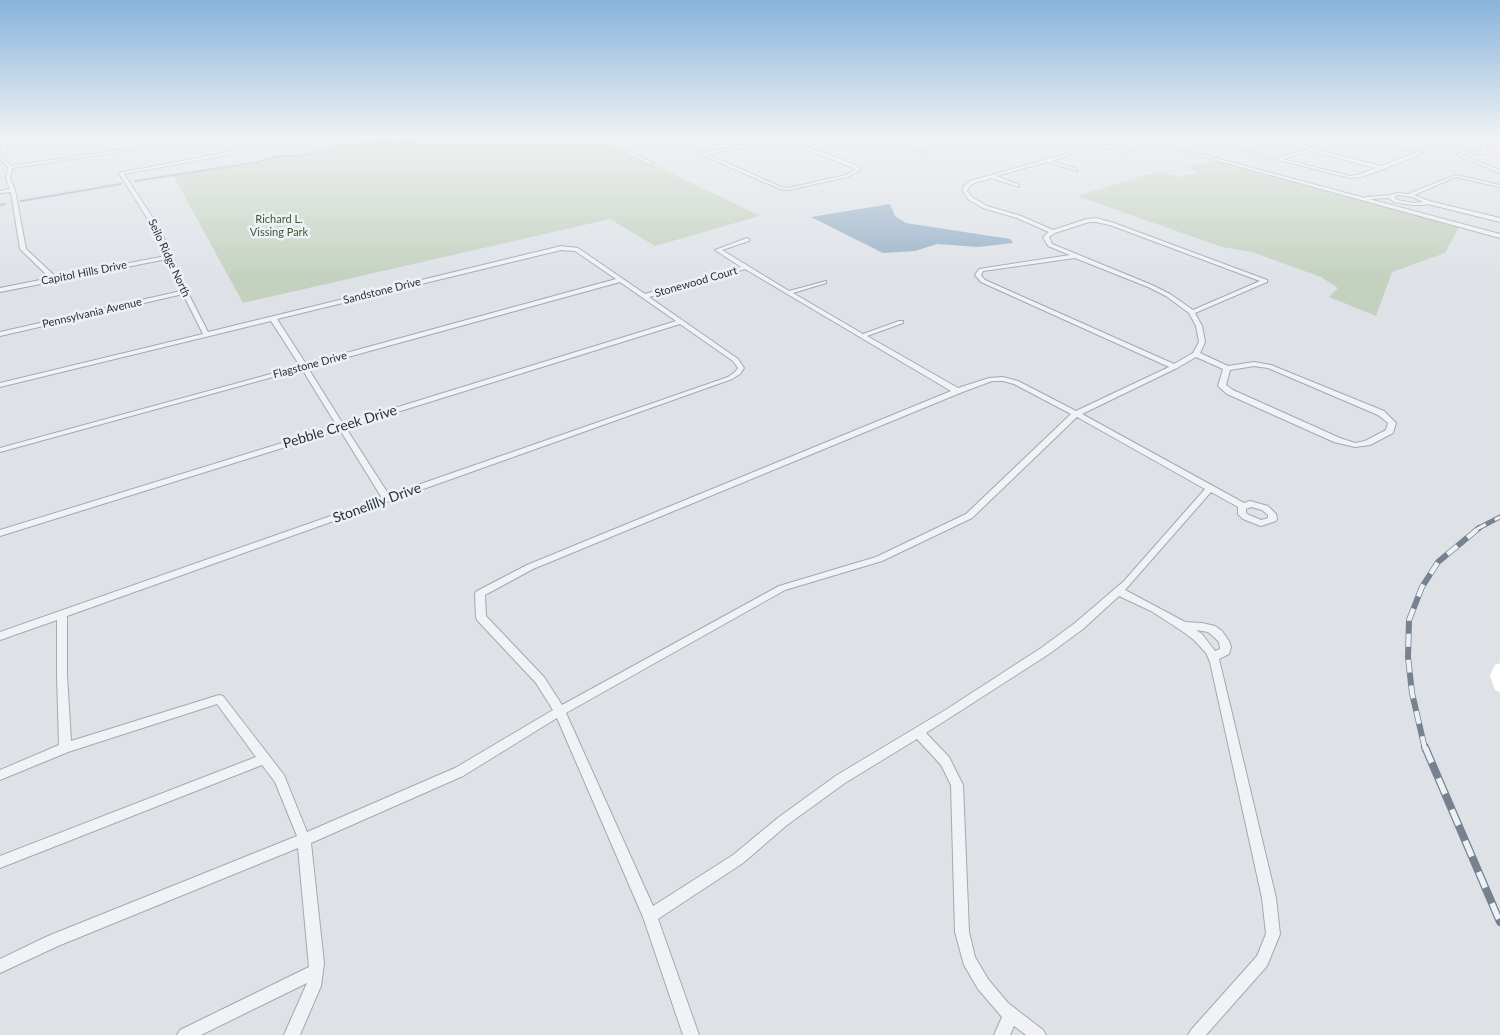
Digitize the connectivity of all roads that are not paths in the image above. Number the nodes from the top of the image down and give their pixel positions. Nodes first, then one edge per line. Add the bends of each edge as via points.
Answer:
1 (10, 184) edge
2 (129, 184) edge
3 (772, 184) edge
4 (812, 184) edge
5 (969, 184) edge
6 (1013, 184) edge
7 (1311, 184) edge
8 (1436, 184) edge
9 (1017, 186) dead end
10 (12, 190) junction
11 (0, 192) edge
12 (1410, 195) junction
13 (1362, 198) junction
14 (1393, 198) junction
15 (1427, 202) junction
16 (1377, 203) junction
17 (1500, 220) edge
18 (1053, 232) junction
19 (1500, 236) edge
20 (748, 240) dead end
21 (1075, 256) junction
22 (168, 257) junction
23 (747, 267) junction
24 (54, 279) junction
25 (621, 280) junction
26 (824, 282) dead end
27 (0, 290) edge
28 (184, 292) junction
29 (788, 293) junction
30 (644, 296) junction
31 (1192, 312) junction
32 (273, 318) junction
33 (680, 322) junction
34 (901, 322) dead end
35 (0, 334) edge
36 (206, 334) junction
37 (862, 336) junction
38 (1196, 354) junction
39 (736, 360) joint
40 (304, 367) junction
41 (1175, 367) junction
42 (1227, 368) junction
43 (0, 385) edge
44 (957, 391) junction
45 (1076, 414) junction
46 (342, 427) junction
47 (0, 450) edge
48 (1210, 488) junction
49 (387, 499) junction
50 (1243, 506) dead end
51 (0, 533) edge
52 (1118, 591) junction
53 (62, 614) junction
54 (1182, 626) junction
55 (0, 636) edge
56 (1213, 657) junction
57 (1500, 669) edge
58 (62, 675) joint
59 (1500, 686) edge
60 (560, 712) junction
61 (918, 732) junction
62 (65, 748) junction
63 (264, 759) junction
64 (0, 774) edge
65 (304, 839) junction
66 (0, 862) edge
67 (650, 916) junction
68 (0, 966) edge
69 (316, 971) junction
70 (1011, 1014) junction
71 (185, 1035) edge
72 (292, 1035) edge
73 (691, 1035) edge
74 (1002, 1035) edge
75 (1038, 1035) edge
76 (1196, 1035) edge

1 - 10 street
2 - 22 street, Seilo Ridge North via 157,229
3 - 4 street via 788,190
5 - 18 street via 965,191 985,207
6 - 9 street
7 - 13 street
8 - 12 street
10 - 11 street
10 - 24 street via 22,250
12 - 14 street via 1397,194
12 - 15 street
13 - 14 street
13 - 16 street
14 - 15 street via 1413,204
14 - 16 street
15 - 17 street
16 - 19 street
18 - 21 street via 1046,238 1050,245
18 - 31 street via 1096,220 1265,281
20 - 23 street via 718,250
21 - 31 street via 1150,286
21 - 41 street via 981,270 978,275 983,281
22 - 24 street, Capitol Hills Drive
22 - 28 street, Seilo Ridge North
23 - 29 street
23 - 30 street, Stonewood Court
24 - 27 street, Capitol Hills Drive
25 - 30 street, Sandstone Drive
25 - 32 street, Sandstone Drive via 576,249 561,248
25 - 40 street, Flagstone Drive
26 - 29 street
28 - 35 street, Pennsylvania Avenue
28 - 36 street, Seilo Ridge North
29 - 37 street
30 - 33 street, Sandstone Drive
31 - 38 street via 1202,342
32 - 36 street, Sandstone Drive
32 - 40 street
33 - 39 street, Sandstone Drive
33 - 46 street, Pebble Creek Drive
34 - 37 street
36 - 43 street, Sandstone Drive
37 - 44 street
38 - 41 street
38 - 42 street
39 - 49 street, Stonelilly Drive via 741,368 730,378
40 - 46 street
40 - 47 street, Flagstone Drive
41 - 45 street
42 - 42 street via 1254,364 1269,366 1381,413 1392,423 1390,431 1355,445 1337,440 1230,392 1222,386
44 - 45 street via 991,379 1003,379 1016,382
44 - 60 street via 530,567 480,593 481,617 540,680
45 - 48 street
45 - 60 street via 969,516 879,559 782,588
46 - 49 street
46 - 51 street, Pebble Creek Drive
48 - 50 street
48 - 52 street
49 - 53 street, Stonelilly Drive
52 - 54 street
52 - 61 street via 1045,651
53 - 55 street, Stonelilly Drive
53 - 58 street
54 - 56 street via 1198,638
54 - 56 street via 1202,627 1218,634 1226,647 1225,651
56 - 76 street via 1269,898 1273,934 1262,961
57 - 59 main road
58 - 62 street
60 - 65 street via 459,772
60 - 67 street
61 - 67 street via 841,779 738,859
61 - 70 street via 945,761 956,785 962,932 969,960 984,984
62 - 63 street via 219,699
62 - 64 street
63 - 65 street via 280,779
63 - 66 street
65 - 68 street via 53,941
65 - 69 street
67 - 73 street
69 - 71 street
69 - 72 street via 314,986
70 - 74 street
70 - 75 street

